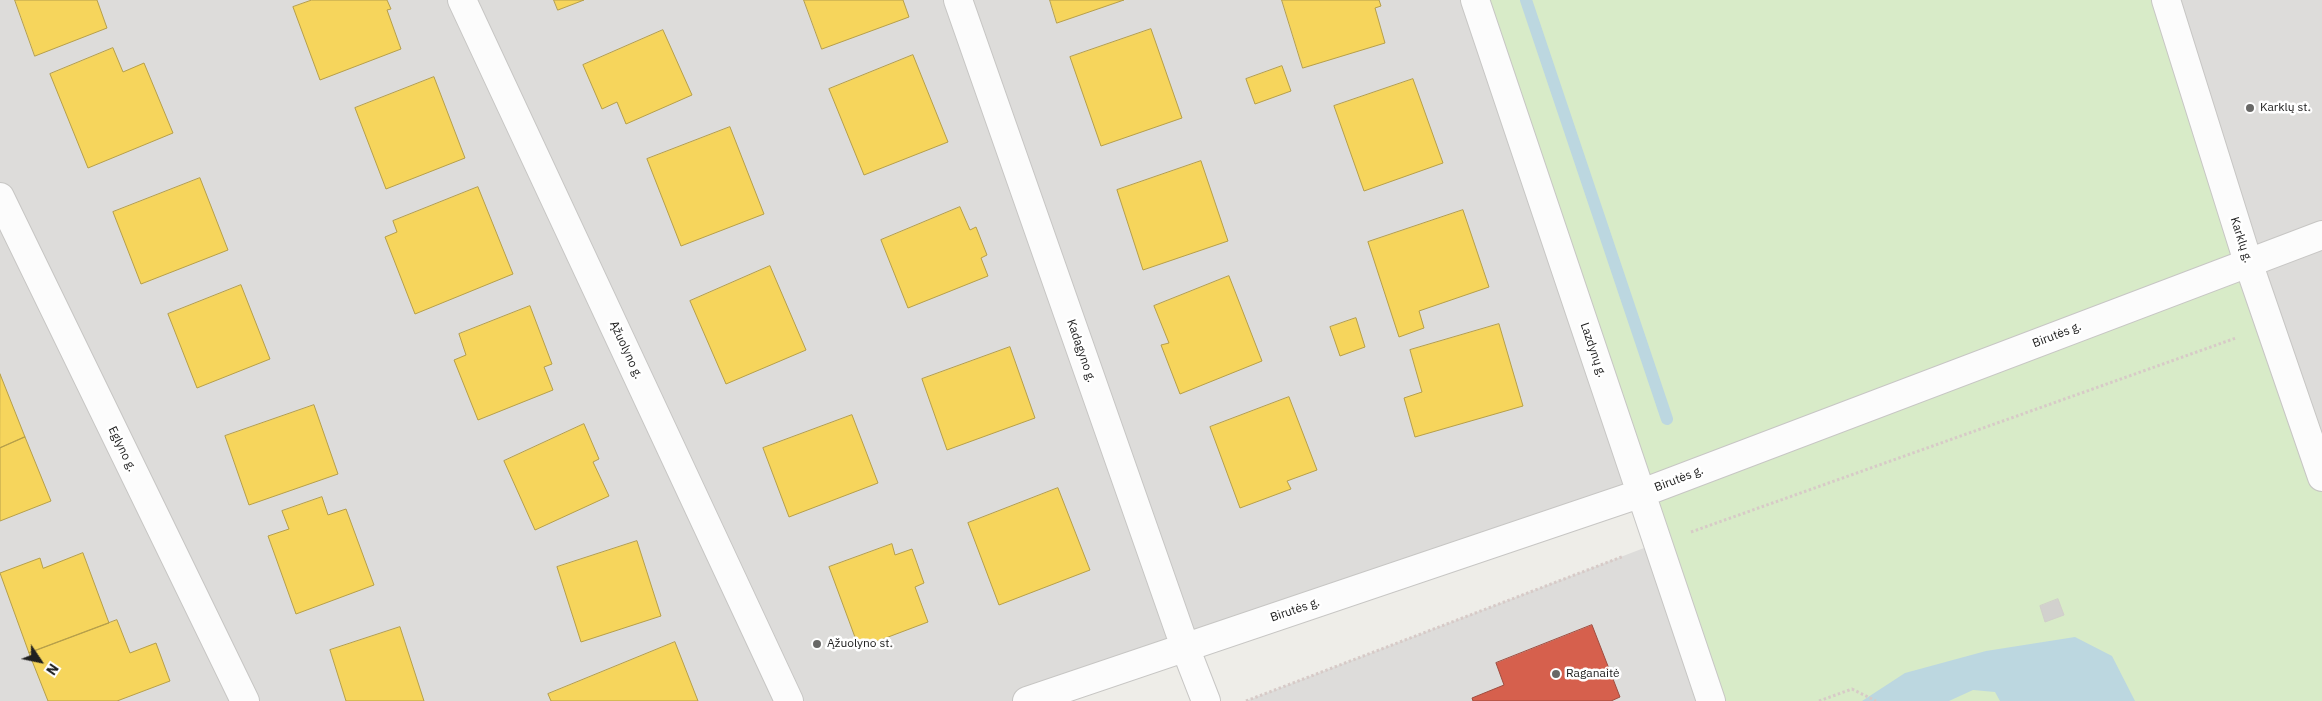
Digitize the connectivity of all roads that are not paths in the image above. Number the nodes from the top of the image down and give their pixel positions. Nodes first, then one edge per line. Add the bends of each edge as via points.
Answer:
1 (462, 0) edge
2 (958, 0) edge
3 (1475, 0) edge
4 (2166, 0) edge
5 (0, 197) edge
6 (2322, 235) edge
7 (2248, 262) junction
8 (2322, 477) edge
9 (1642, 493) junction
10 (1185, 647) junction
11 (245, 701) edge
12 (790, 701) edge
13 (1027, 701) edge
14 (1206, 701) edge
15 (1711, 701) edge

1 - 12 street, Ąžuolyno g.
2 - 10 street, Kadagyno g.
3 - 9 street, Lazdynų g.
4 - 7 street, Karklų g.
5 - 11 street, Eglyno g.
6 - 7 street, Birutės g.
7 - 8 street, Karklų g.
7 - 9 street, Birutės g.
9 - 10 street, Birutės g.
9 - 15 street, Lazdynų g.
10 - 13 street, Birutės g.
10 - 14 street, Kadagyno g.

